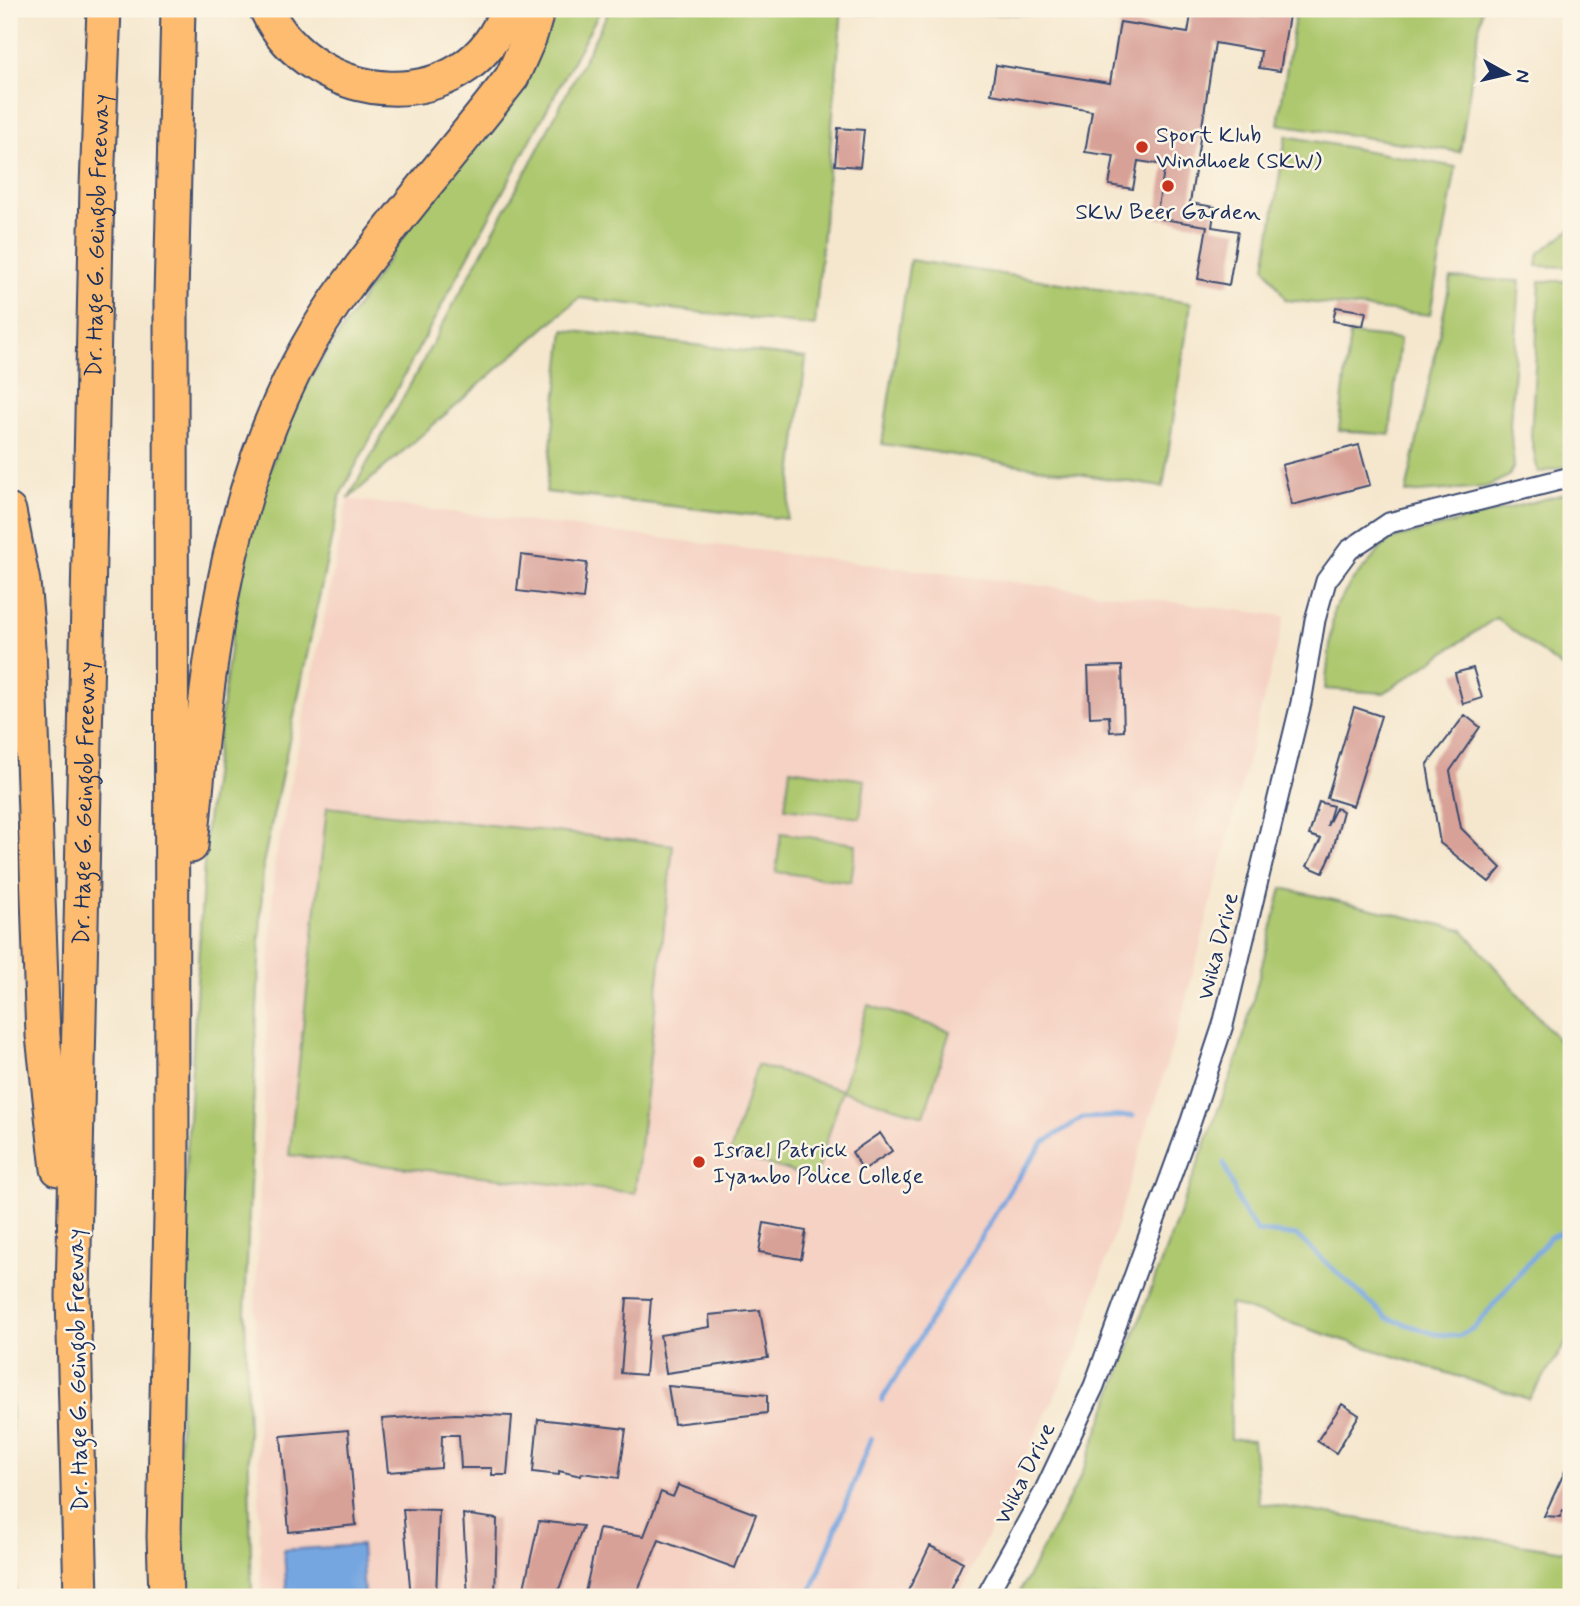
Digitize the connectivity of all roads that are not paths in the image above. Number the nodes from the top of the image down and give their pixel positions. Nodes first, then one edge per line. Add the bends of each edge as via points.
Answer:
1 (104, 9) edge
2 (178, 9) edge
3 (266, 9) edge
4 (507, 9) edge
5 (538, 9) edge
6 (1571, 477) edge
7 (9, 511) edge
8 (172, 1056) junction
9 (73, 1296) junction
10 (1006, 1563) junction
11 (81, 1597) edge
12 (166, 1597) edge
13 (986, 1597) edge
14 (992, 1597) edge

1 - 9 highway, Dr. Hage G. Geingob Freeway
2 - 8 highway via 171,297
3 - 4 highway via 296,48 331,75 366,87 401,90 441,80 468,65 492,40
5 - 8 highway via 512,77 337,300 283,395 253,469 224,582 203,707
6 - 10 street, Wika Drive via 1389,523 1349,550 1326,580 1301,703 1219,1037 1094,1386
7 - 9 highway via 29,647 43,1036
8 - 12 highway
9 - 11 highway, Dr. Hage G. Geingob Freeway
10 - 13 street, Wika Drive
10 - 14 street, Wika Drive

